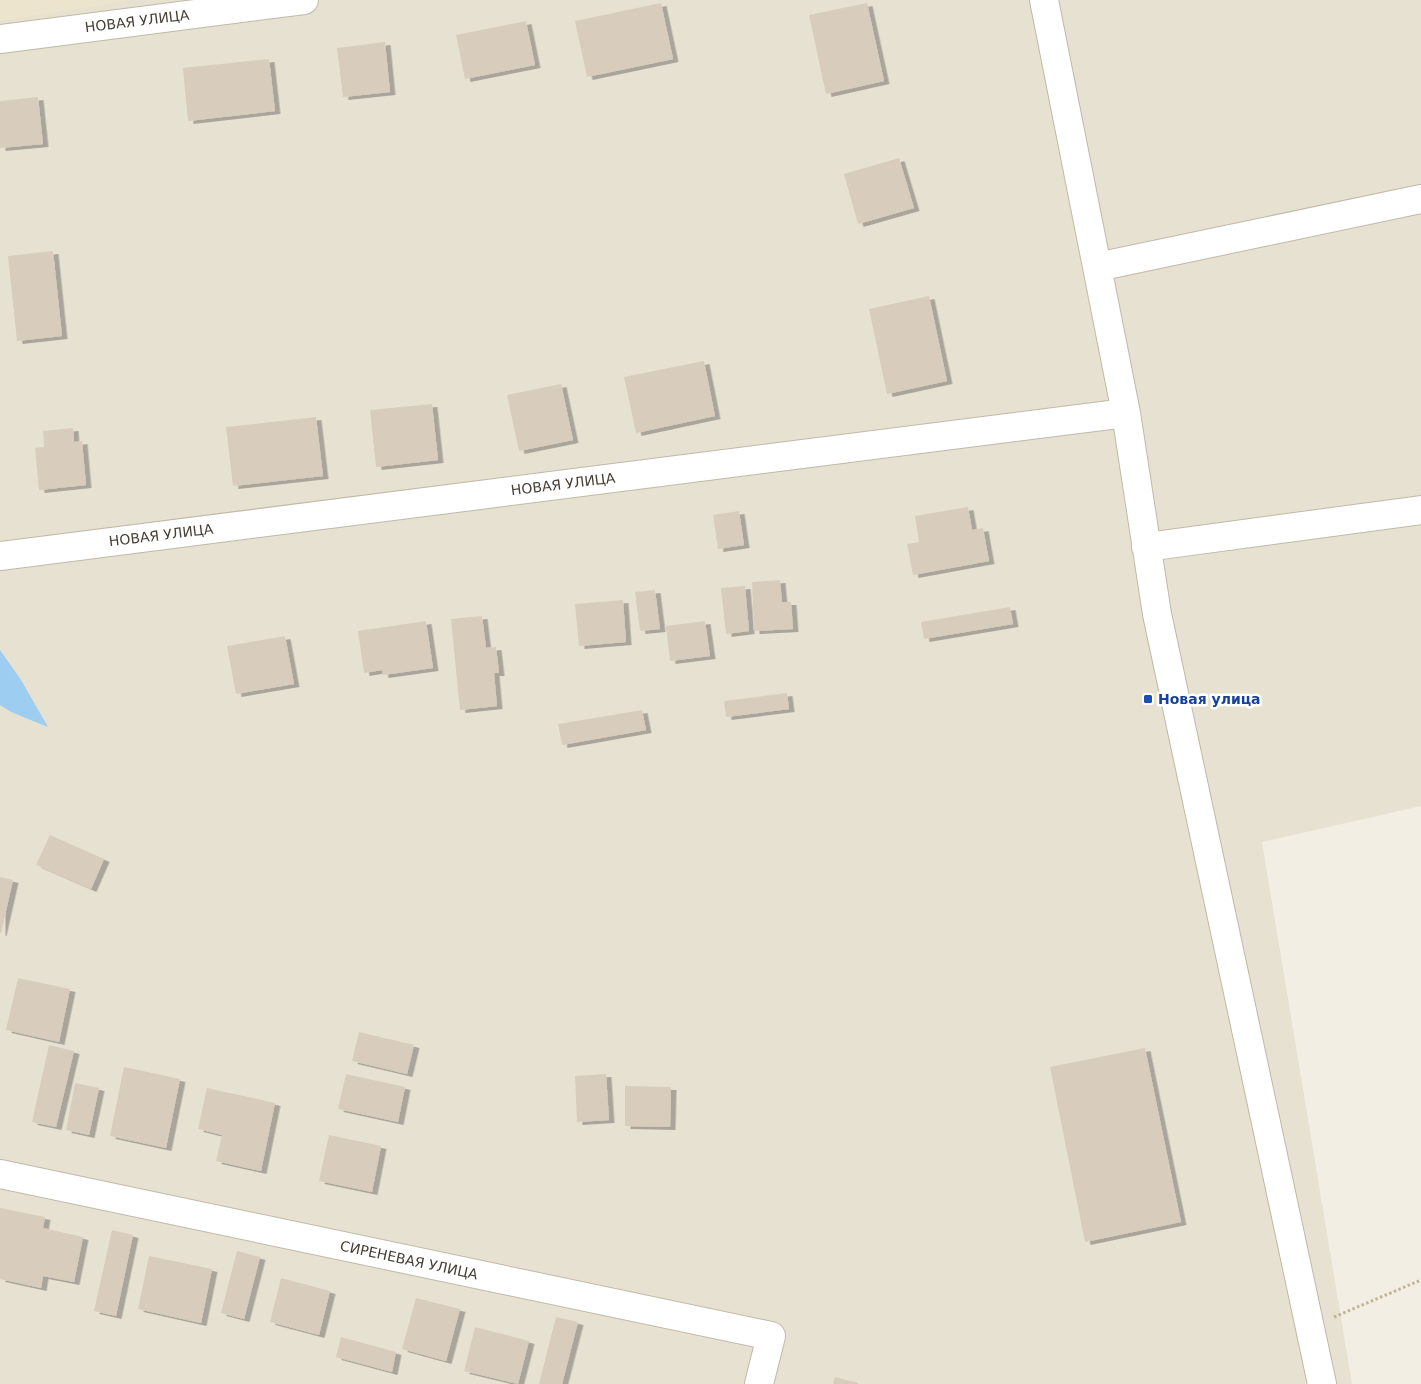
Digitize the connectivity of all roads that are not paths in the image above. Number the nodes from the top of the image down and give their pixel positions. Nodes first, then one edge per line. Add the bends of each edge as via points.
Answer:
1 (304, 0) edge
2 (1044, 0) edge
3 (0, 39) edge
4 (1421, 199) edge
5 (1097, 267) junction
6 (1126, 413) junction
7 (1421, 510) edge
8 (1146, 547) junction
9 (0, 556) edge
10 (0, 1174) edge
11 (759, 1384) edge
12 (1322, 1384) edge

1 - 3 street, НОВАЯ УЛИЦА
2 - 5 street
4 - 5 street
5 - 6 street
6 - 8 street
6 - 9 street, НОВАЯ УЛИЦА
7 - 8 street
8 - 12 street via 1156,614
10 - 11 street, СИРЕНЕВАЯ УЛИЦА via 771,1336

